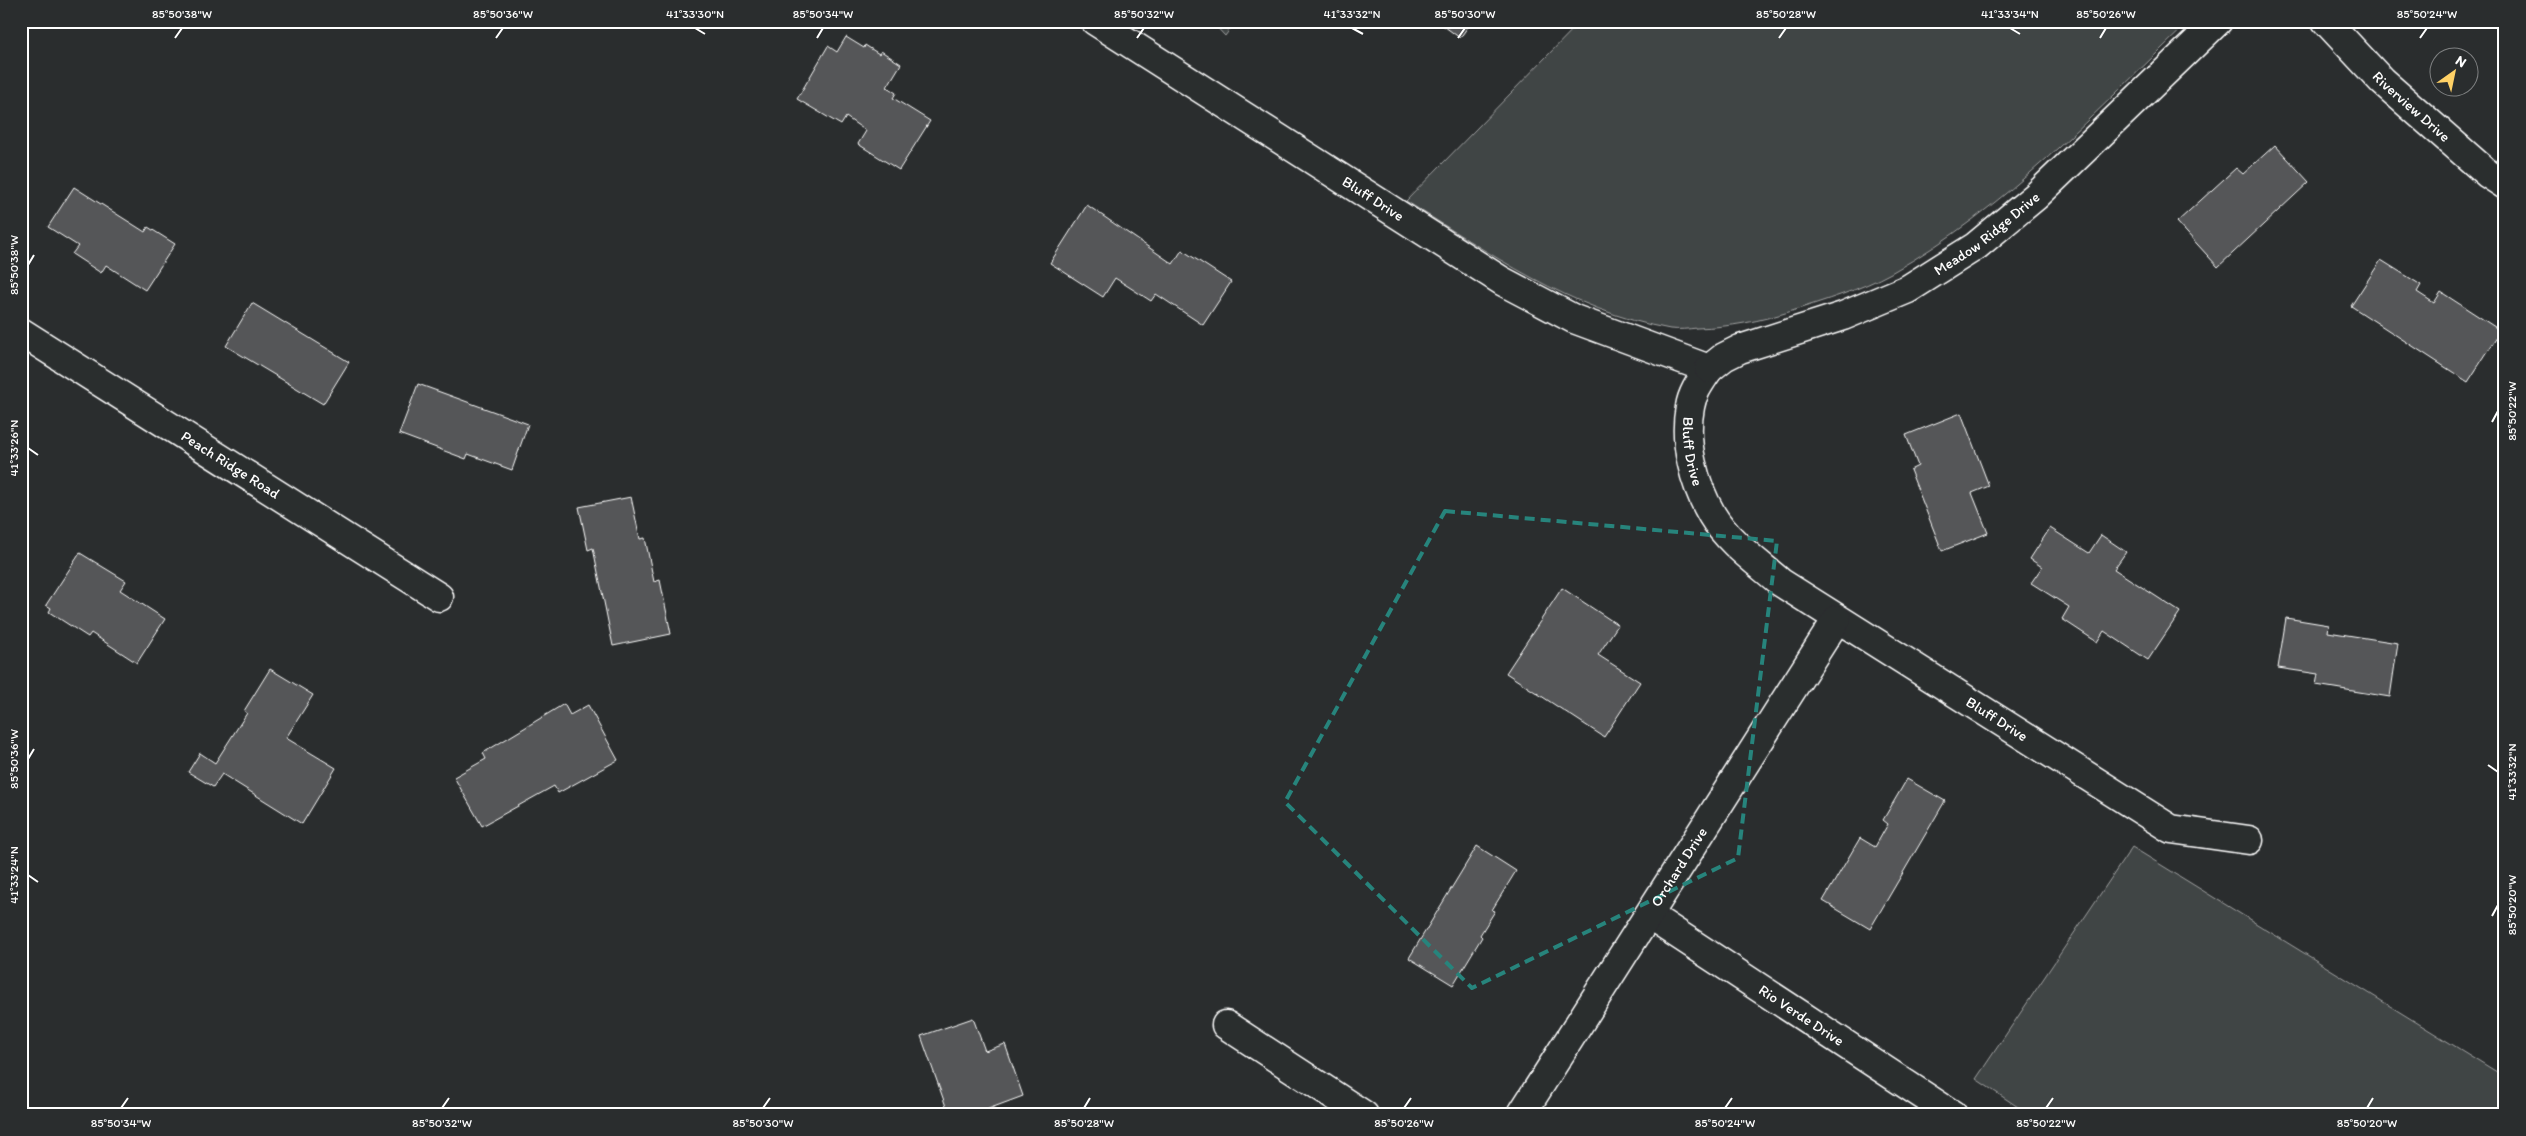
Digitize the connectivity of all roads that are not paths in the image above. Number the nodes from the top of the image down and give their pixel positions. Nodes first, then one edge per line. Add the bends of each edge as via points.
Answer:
1 (1095, 21) edge
2 (2218, 21) edge
3 (2326, 21) edge
4 (2505, 185) edge
5 (21, 332) edge
6 (1709, 370) junction
7 (439, 598) dead end
8 (1837, 619) junction
9 (2250, 840) dead end
10 (1650, 916) junction
11 (1226, 1025) dead end
12 (1364, 1115) edge
13 (1521, 1115) edge
14 (1953, 1115) edge

1 - 6 street, Bluff Drive via 1502,281 1574,319
2 - 6 street, Meadow Ridge Drive via 2036,196 1976,246 1908,289 1843,316 1740,349
3 - 4 street, Riverview Drive via 2382,81 2488,174
5 - 7 street, Peach Ridge Road
6 - 8 street, Bluff Drive via 1697,387 1690,406 1688,440 1696,478 1712,515 1739,547 1780,582
8 - 9 street, Bluff Drive via 2171,829
8 - 10 street, Orchard Drive
10 - 13 street, Orchard Drive
10 - 14 street, Rio Verde Drive
11 - 12 street

